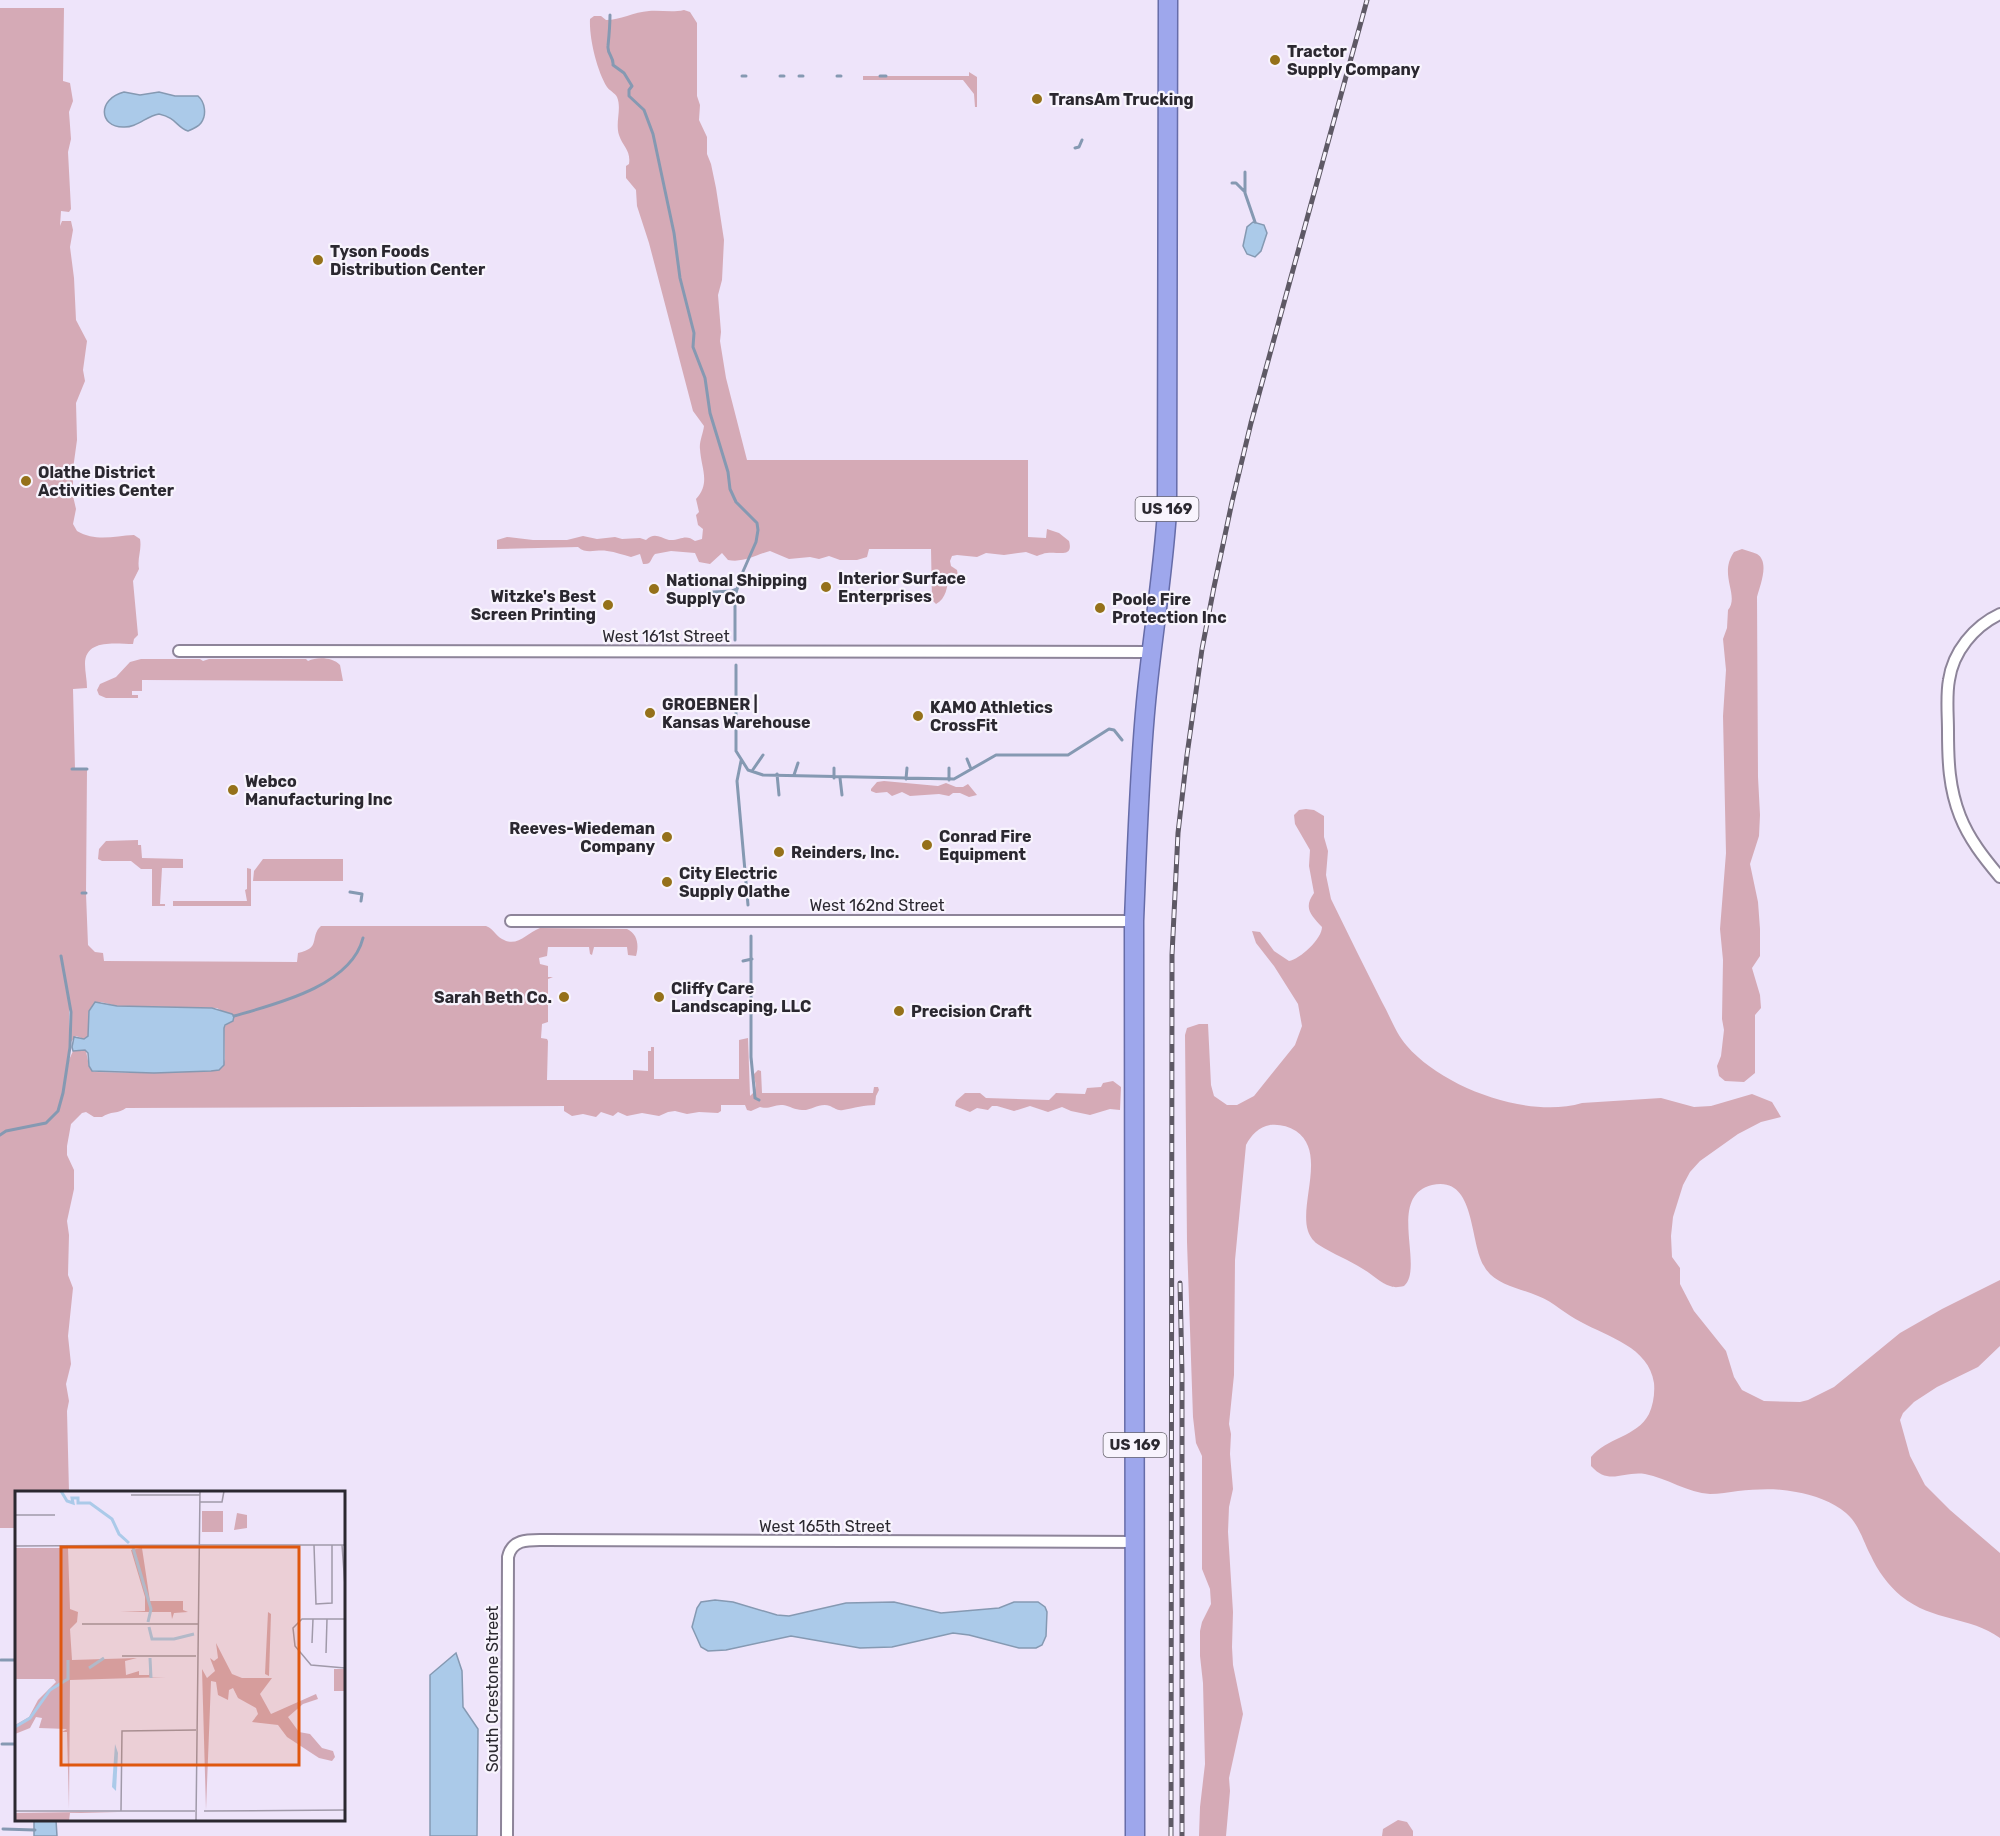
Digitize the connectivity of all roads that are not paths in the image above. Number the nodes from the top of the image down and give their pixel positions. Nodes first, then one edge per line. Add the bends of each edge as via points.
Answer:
1 (1168, 0) edge
2 (2000, 614) edge
3 (180, 651) dead end
4 (1152, 652) junction
5 (2000, 877) edge
6 (511, 921) dead end
7 (1134, 921) junction
8 (1136, 1542) junction
9 (514, 1544) joint
10 (507, 1836) edge
11 (1135, 1836) edge

1 - 4 highway, US 169 via 1169,464
2 - 5 street via 1963,644 1949,679 1948,770 1961,819
3 - 4 street, West 161st Street
4 - 7 highway, US 169 via 1141,771
6 - 7 street, West 162nd Street
7 - 8 highway, US 169
8 - 9 street, West 165th Street via 526,1540
8 - 11 highway, US 169
9 - 10 street, South Crestone Street via 508,1557

